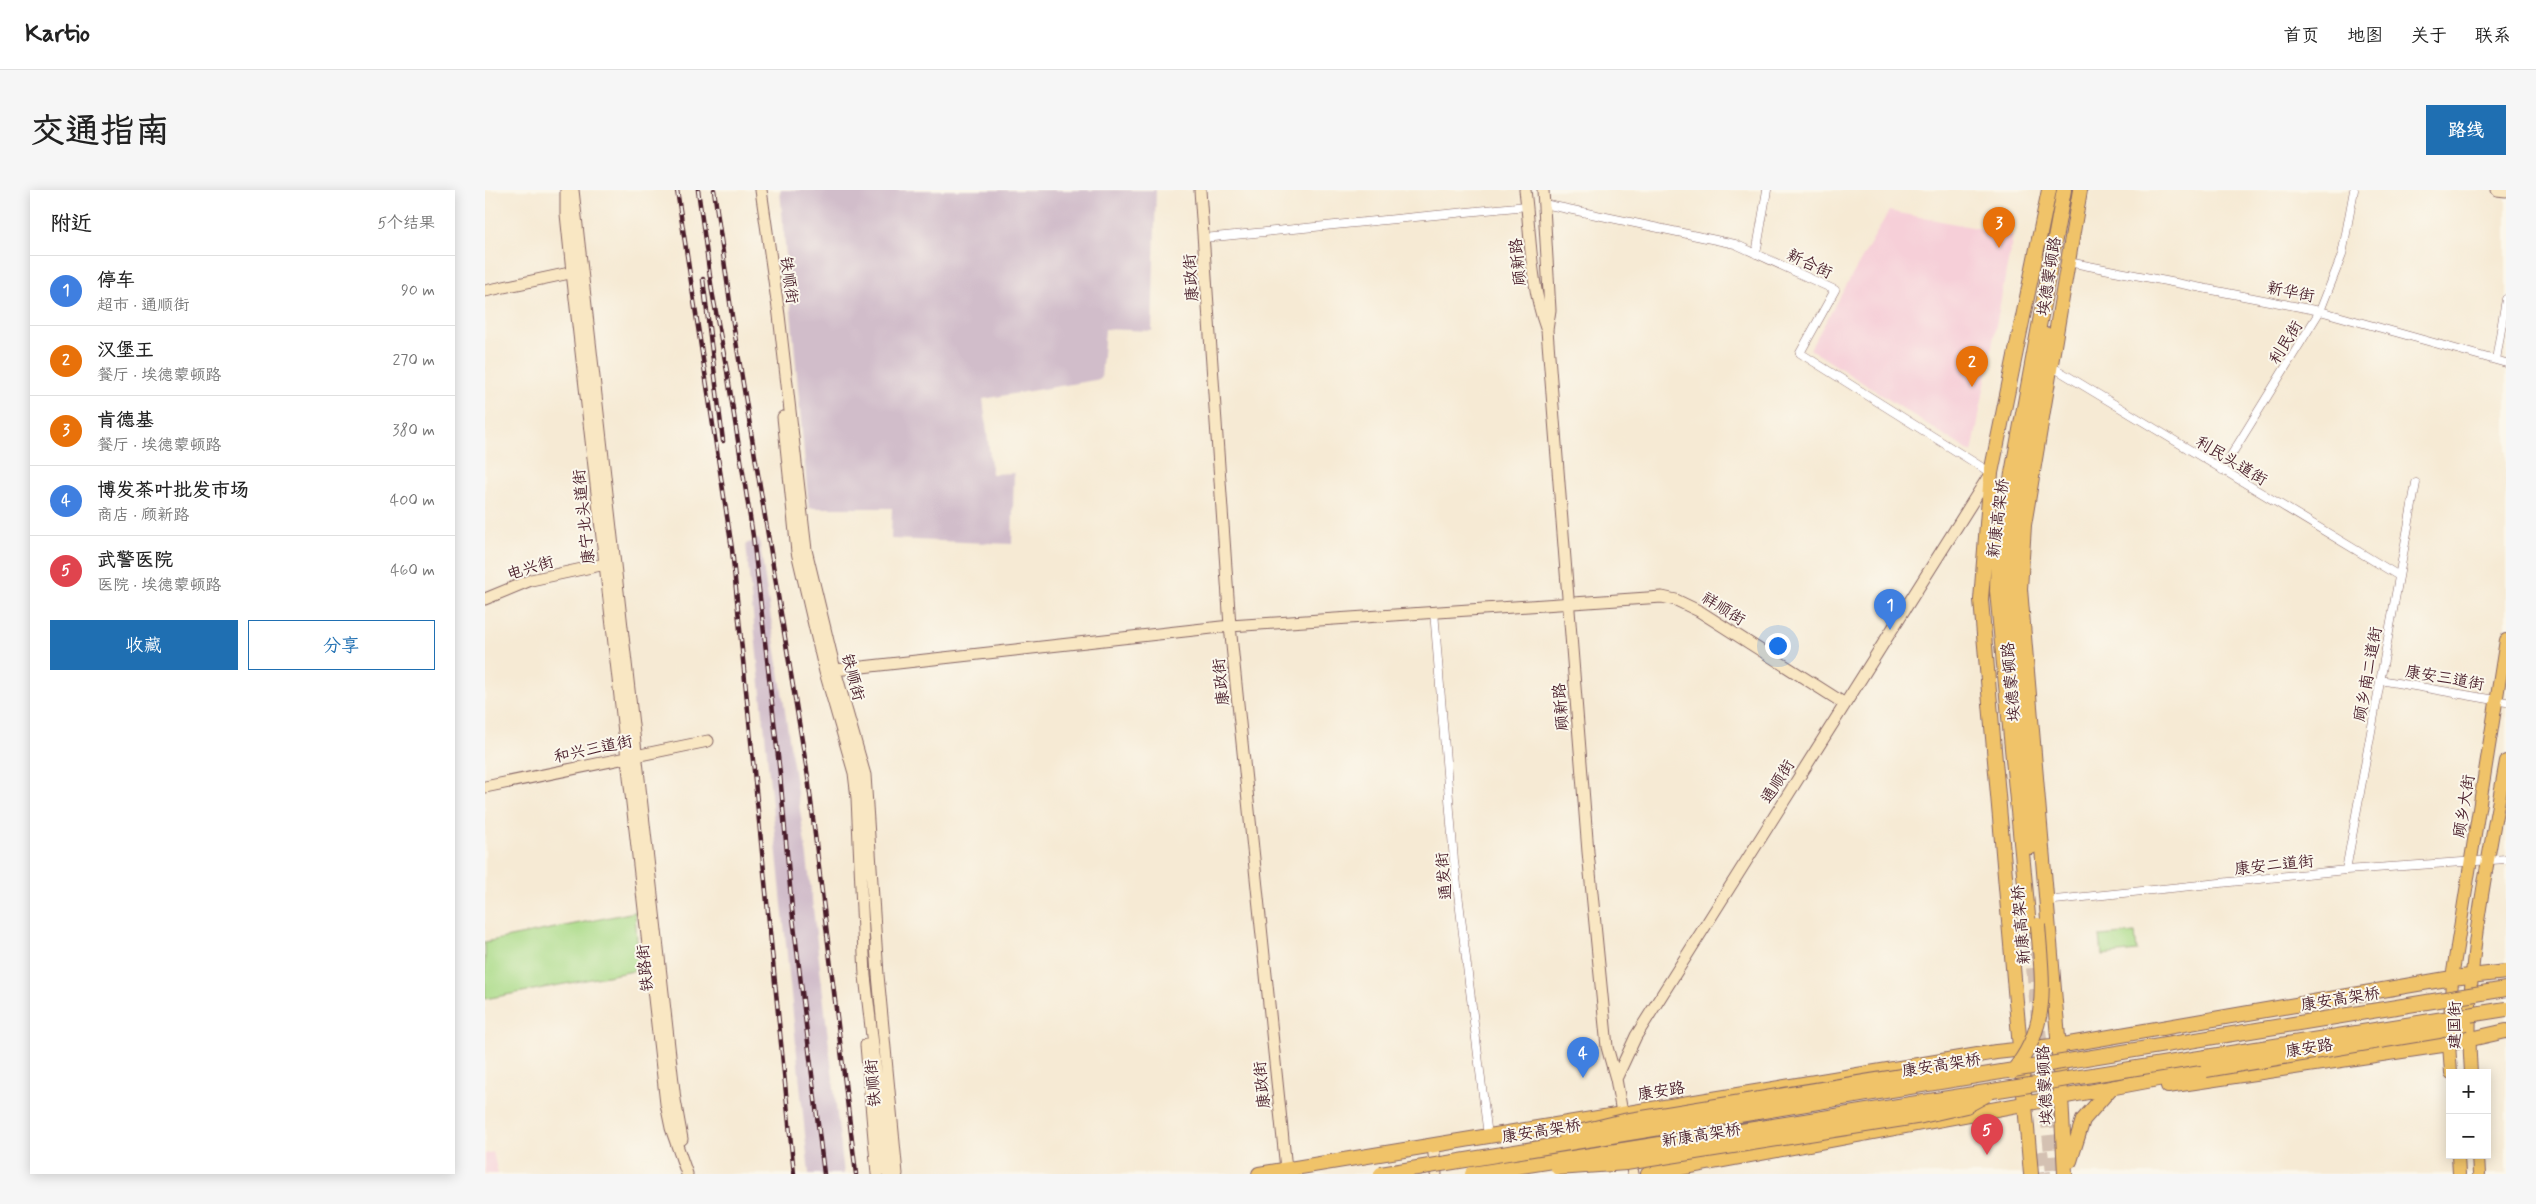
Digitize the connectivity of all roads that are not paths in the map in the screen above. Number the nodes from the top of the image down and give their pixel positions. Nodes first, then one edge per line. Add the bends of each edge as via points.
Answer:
1 (566, 190) edge
2 (573, 190) edge
3 (753, 190) edge
4 (761, 190) edge
5 (1200, 190) edge
6 (1525, 190) edge
7 (1543, 190) edge
8 (1767, 190) edge
9 (2049, 190) edge
10 (2064, 190) edge
11 (2069, 190) edge
12 (2080, 190) edge
13 (2354, 190) edge
14 (2497, 190) edge
15 (2506, 192) edge
16 (1544, 204) junction
17 (1527, 206) junction
18 (1204, 238) junction
19 (1756, 254) junction
20 (2065, 261) junction
21 (576, 271) junction
22 (485, 291) edge
23 (2506, 299) edge
24 (2320, 311) junction
25 (1547, 330) junction
26 (2496, 360) junction
27 (2506, 363) edge
28 (2051, 366) junction
29 (2222, 470) junction
30 (1991, 473) junction
31 (2416, 483) dead end
32 (1985, 560) junction
33 (609, 563) junction
34 (2399, 576) junction
35 (485, 599) edge
36 (1568, 604) junction
37 (1434, 612) junction
38 (1230, 626) junction
39 (2506, 640) edge
40 (835, 670) junction
41 (2380, 680) junction
42 (2501, 701) edge
43 (1845, 704) junction
44 (708, 741) dead end
45 (632, 757) junction
46 (2506, 761) edge
47 (485, 788) edge
48 (2506, 859) edge
49 (2489, 861) junction
50 (2470, 863) junction
51 (2345, 870) junction
52 (2045, 901) junction
53 (2506, 972) edge
54 (878, 975) junction
55 (865, 976) junction
56 (2471, 977) junction
57 (2451, 978) junction
58 (2506, 988) edge
59 (2506, 1010) edge
60 (2506, 1031) edge
61 (2469, 1040) junction
62 (2069, 1044) junction
63 (2449, 1044) junction
64 (2017, 1050) junction
65 (2451, 1069) edge
66 (2471, 1069) edge
67 (1616, 1079) junction
68 (2114, 1087) junction
69 (2063, 1096) junction
70 (2024, 1104) junction
71 (1623, 1114) junction
72 (1488, 1136) junction
73 (1433, 1145) junction
74 (2457, 1159) edge
75 (2478, 1159) edge
76 (1287, 1170) junction
77 (1385, 1173) edge
78 (687, 1174) edge
79 (693, 1174) edge
80 (877, 1174) edge
81 (888, 1174) edge
82 (897, 1174) edge
83 (903, 1174) edge
84 (1259, 1174) edge
85 (1436, 1174) edge
86 (1472, 1174) edge
87 (1515, 1174) edge
88 (1633, 1174) edge
89 (1648, 1174) edge
90 (2031, 1174) edge
91 (2066, 1174) edge
92 (2459, 1174) edge
93 (2479, 1174) edge

1 - 21 main road via 566,214
2 - 21 main road
3 - 55 main road, 铁顺街 via 773,318 797,552 856,789
4 - 40 main road, 铁顺街 via 806,550
5 - 18 main road, 康政街
6 - 17 main road, 顾新路
7 - 16 main road, 顾新路
8 - 19 street
9 - 30 highway, 埃德蒙顿路
10 - 32 highway, 埃德蒙顿路 via 1997,550 1997,591 2024,926
11 - 20 highway
12 - 20 highway, 埃德蒙顿路
13 - 24 street, 利民街 via 2342,255
14 - 15 main road
16 - 19 street, 新合街 via 1735,244
16 - 25 main road, 顾新路 via 1550,310
17 - 18 street
17 - 25 main road, 顾新路 via 1535,287
18 - 38 main road, 康政街
19 - 30 street, 新合街 via 1835,290 1800,353
20 - 24 street, 新华街
20 - 28 highway, 埃德蒙顿路
20 - 87 highway, 新康高架桥, bridge via 2019,481 2009,557 2009,593 2043,989 2041,1015 2025,1055 1990,1092 1952,1111 1626,1163
21 - 22 main road
21 - 33 main road, 康宁北头道街
23 - 26 street
24 - 26 street, 新华街
24 - 29 street, 利民街
25 - 36 main road, 顾新路
26 - 27 street, 新华街
28 - 29 street, 利民头道街
28 - 52 highway, 埃德蒙顿路 via 2025,525 2020,589
29 - 34 street, 利民头道街
30 - 32 highway, 埃德蒙顿路
30 - 43 main road, 通顺街
31 - 34 street, 顾乡南二道街
32 - 70 highway, 埃德蒙顿路 via 1981,600
33 - 35 main road, 电兴街 via 531,580
33 - 45 main road, 康宁北头道街
34 - 41 street, 顾乡南二道街
36 - 37 main road, 祥顺街
36 - 43 main road, 祥顺街 via 1661,597 1676,600 1699,611
36 - 67 main road, 顾新路 via 1607,1047
37 - 38 main road, 祥顺街
37 - 72 street, 通发街 via 1455,861
38 - 40 main road, 祥顺街
38 - 76 main road, 康政街
39 - 42 main road, 顾乡大街
40 - 54 main road, 铁顺街 via 865,775
41 - 42 street, 康安三道街
41 - 51 street, 顾乡南二道街
42 - 50 main road, 顾乡大街
43 - 67 main road, 通顺街 via 1636,1036
44 - 45 main road, 和兴三道街
45 - 47 main road, 和兴三道街
45 - 78 main road, 铁路街 via 666,1104
45 - 79 main road, 铁路街 via 678,1126
46 - 49 main road
48 - 49 street, 康安二道街
49 - 50 street, 康安二道街
49 - 56 main road
50 - 51 street, 康安二道街
50 - 57 main road, 顾乡大街
51 - 52 street, 康安二道街
52 - 69 highway, 埃德蒙顿路
53 - 56 highway
54 - 82 main road, 铁顺街
54 - 83 main road via 885,994
55 - 80 main road via 862,999
55 - 81 main road, 铁顺街
56 - 57 highway
56 - 61 main road, 建国街
57 - 62 highway
57 - 63 main road, 建国街
58 - 62 highway, bridge via 2427,992 2107,1046
58 - 77 highway, 康安高架桥, bridge
59 - 68 highway, 康安路, bridge via 2439,1031
59 - 86 highway, 康安高架桥, bridge
60 - 61 highway, 康安路
61 - 63 highway, 康安路
61 - 66 main road, 建国街
62 - 64 highway, 康安路
63 - 65 main road, 建国街
63 - 68 highway, 康安路 via 2160,1087
64 - 71 highway, 康安路
64 - 77 highway, bridge via 2004,1057 1969,1065 1624,1121 1543,1140 1460,1154
67 - 71 main road
68 - 69 highway, 康安路
68 - 91 highway via 2094,1104 2080,1126
69 - 70 highway, 康安路
69 - 91 highway, 埃德蒙顿路
70 - 89 highway, 康安路
70 - 90 highway, 埃德蒙顿路
71 - 72 highway, 康安路
71 - 88 main road
72 - 73 highway, 康安路
73 - 76 highway, 康安路
73 - 85 main road
74 - 92 main road
75 - 93 main road
76 - 84 highway, 康安路

